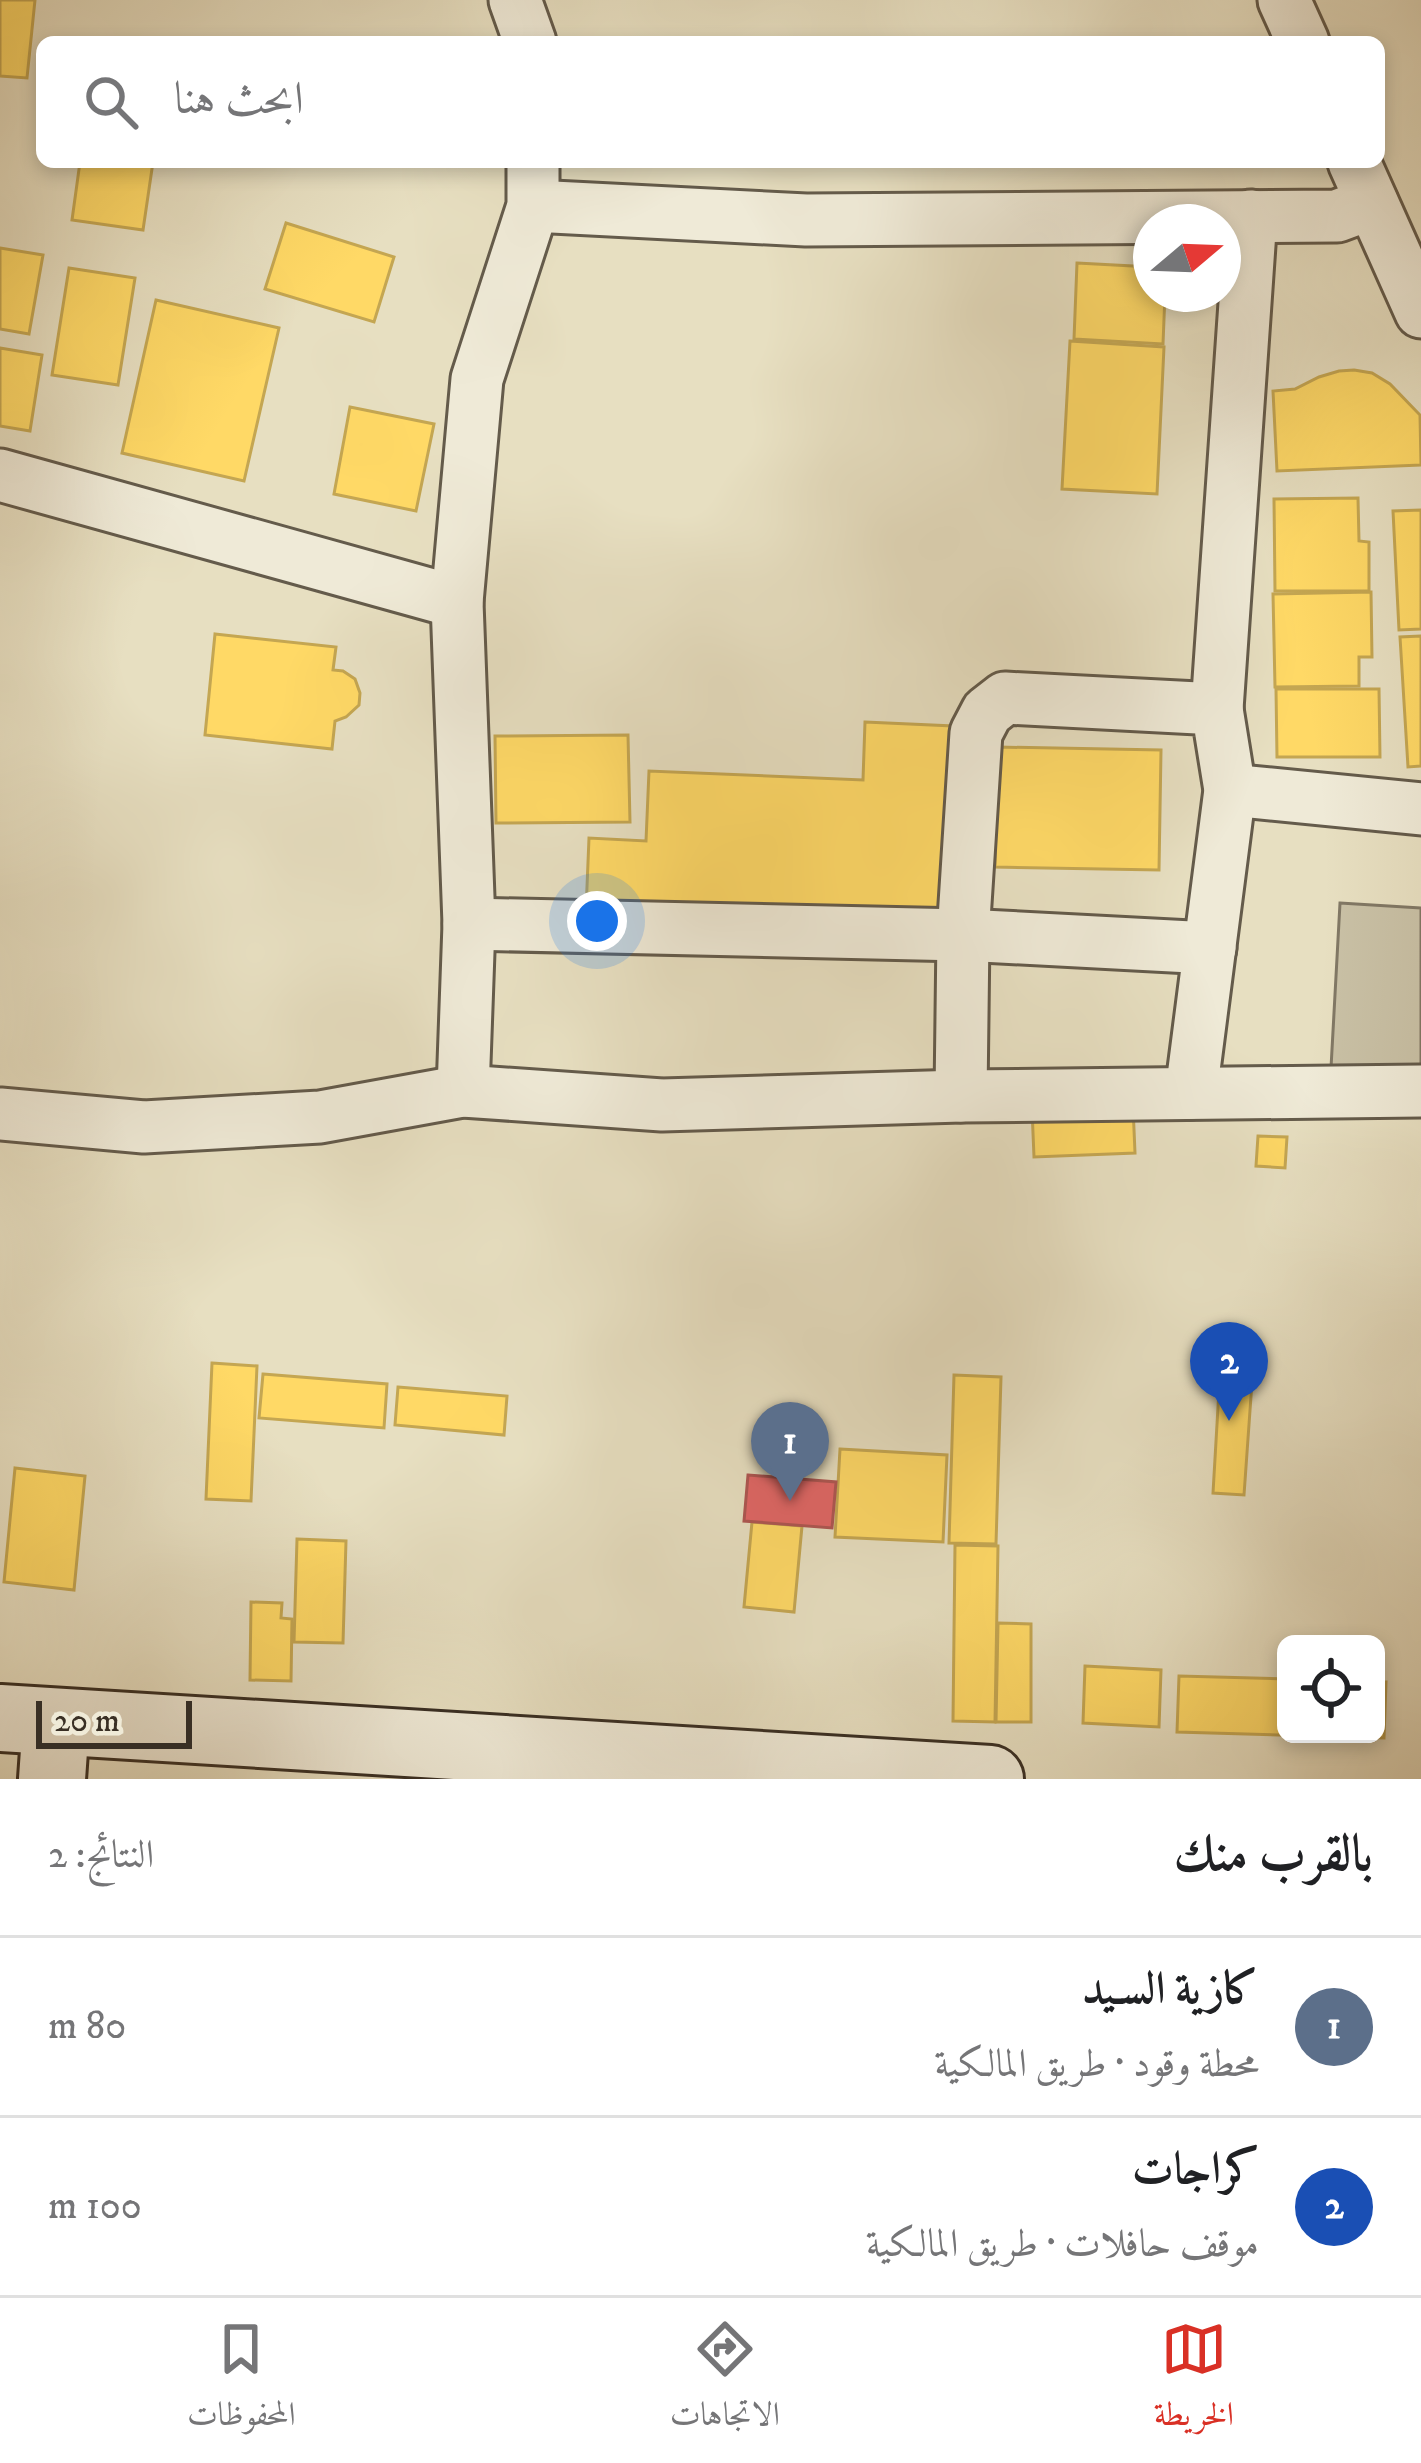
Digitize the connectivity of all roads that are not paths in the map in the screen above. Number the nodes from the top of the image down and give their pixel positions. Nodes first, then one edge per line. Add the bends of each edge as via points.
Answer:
1 (515, 0) edge
2 (1284, 0) edge
3 (528, 36) edge
4 (1300, 36) edge
5 (1363, 182) edge
6 (533, 184) edge
7 (1251, 216) junction
8 (1421, 312) edge
9 (0, 475) edge
10 (457, 602) junction
11 (1217, 709) junction
12 (1230, 790) junction
13 (1421, 809) edge
14 (469, 924) junction
15 (963, 935) junction
16 (1210, 948) junction
17 (463, 1091) junction
18 (1421, 1091) edge
19 (1191, 1093) junction
20 (962, 1096) junction
21 (0, 1114) edge
22 (36, 1740) edge
23 (549, 1765) edge
24 (960, 1778) edge

1 - 3 street
2 - 4 street
5 - 7 street via 1337,216
5 - 8 street
6 - 7 street via 806,220
6 - 10 street via 477,379
7 - 11 street
9 - 10 street
10 - 14 street
11 - 12 street
11 - 15 street via 1005,698 986,712 976,733
12 - 13 street
12 - 16 street
14 - 15 street
14 - 17 street
15 - 16 street
15 - 20 street
16 - 19 street
17 - 20 street via 662,1105
17 - 21 street via 320,1118 144,1127
18 - 19 street
19 - 20 street
22 - 23 main road
23 - 24 main road

